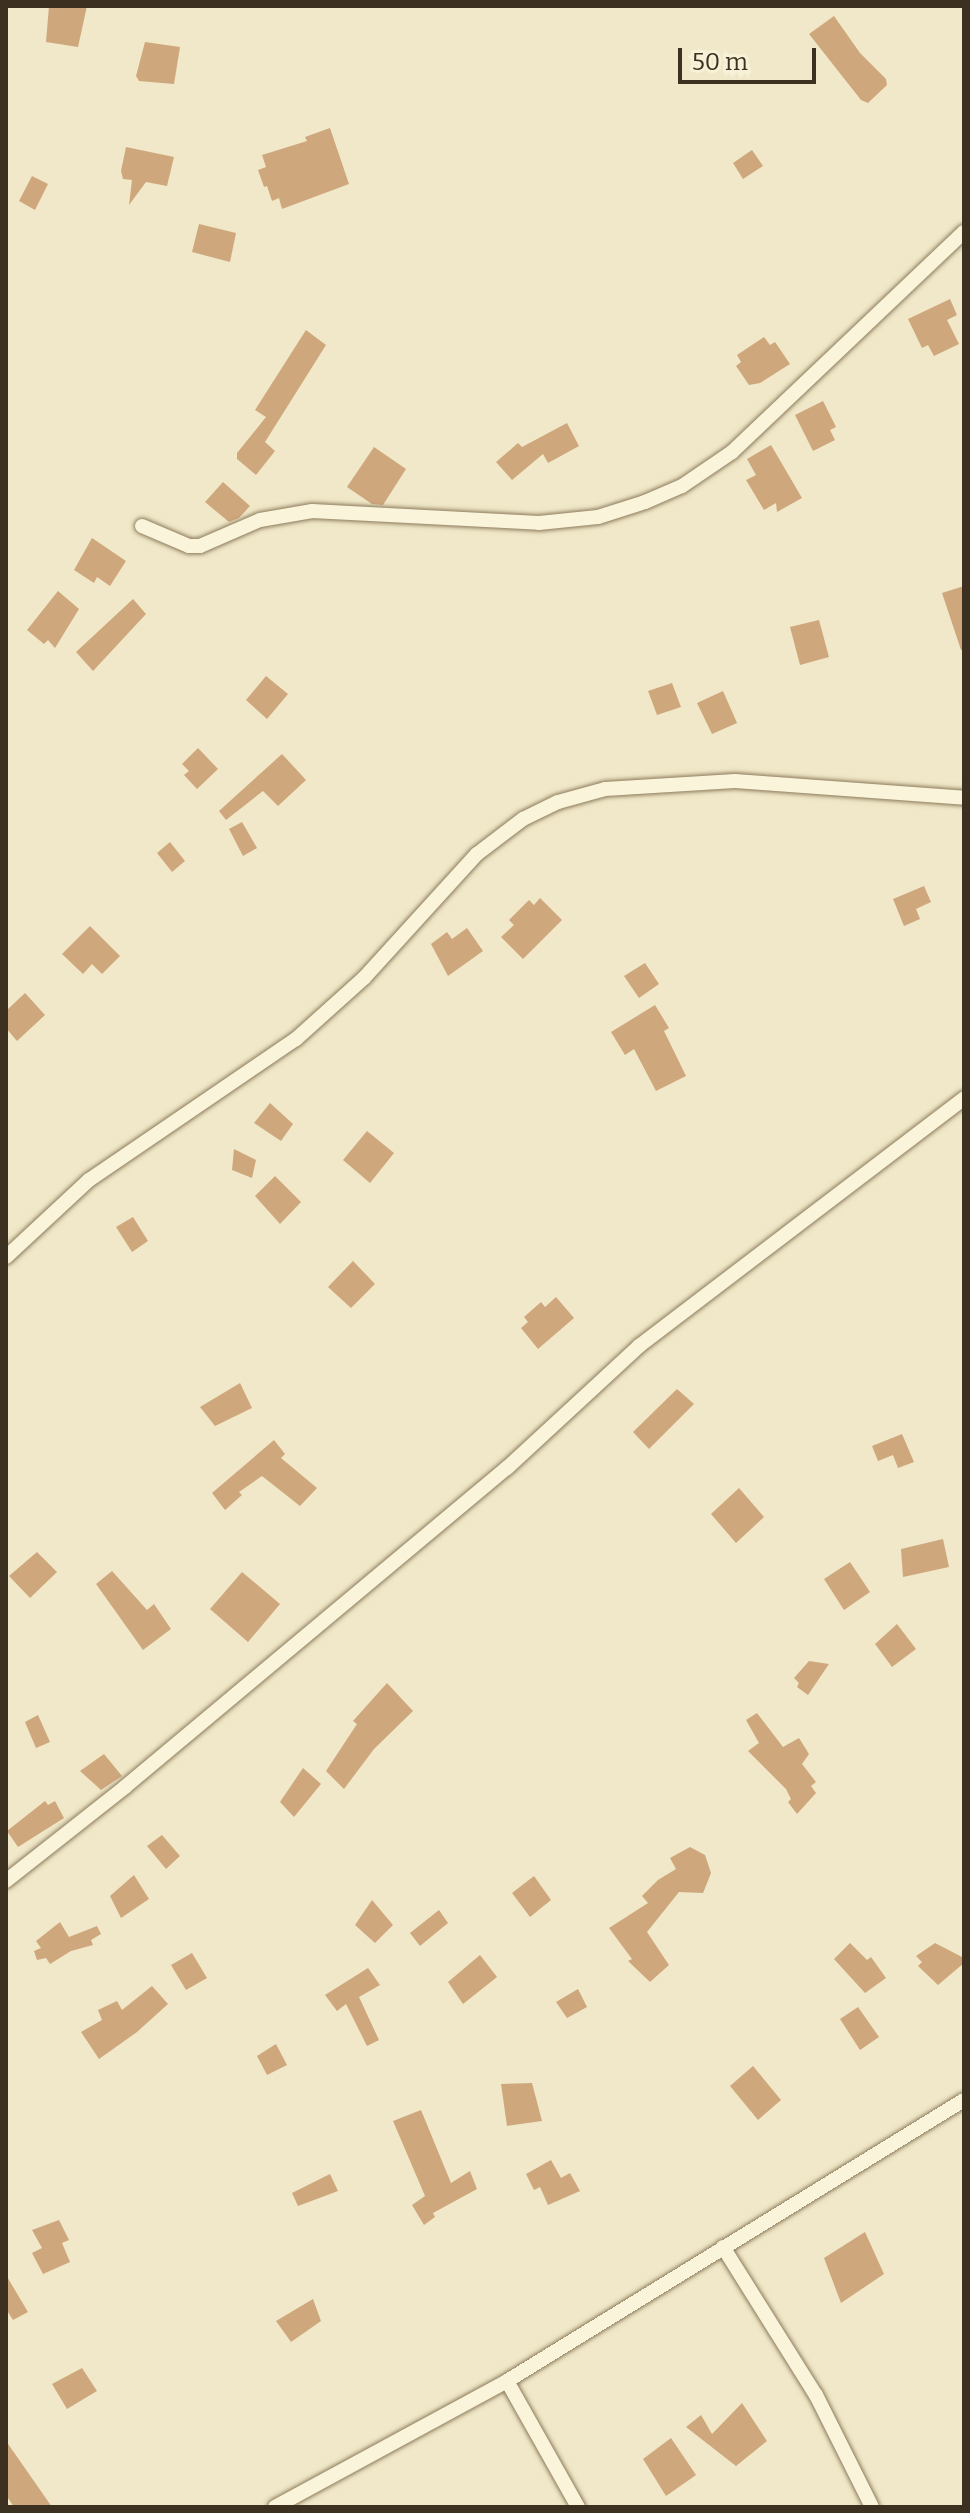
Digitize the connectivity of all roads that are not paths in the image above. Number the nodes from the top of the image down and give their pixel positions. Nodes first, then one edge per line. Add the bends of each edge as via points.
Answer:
1 (964, 232) edge
2 (142, 526) dead end
3 (964, 798) edge
4 (964, 1098) edge
5 (6, 1257) edge
6 (6, 1881) edge
7 (964, 2100) edge
8 (723, 2247) junction
9 (507, 2381) junction
10 (275, 2507) edge
11 (578, 2507) edge
12 (872, 2507) edge

1 - 2 street via 732,452 682,486 645,502 598,517 539,523 312,511 260,520 200,546
3 - 5 street via 735,781 605,789 558,802 523,819 477,854 364,978 296,1039 89,1180
4 - 6 street via 639,1346 495,1478
7 - 8 street
8 - 9 street
8 - 12 street via 816,2395
9 - 10 street
9 - 11 street

